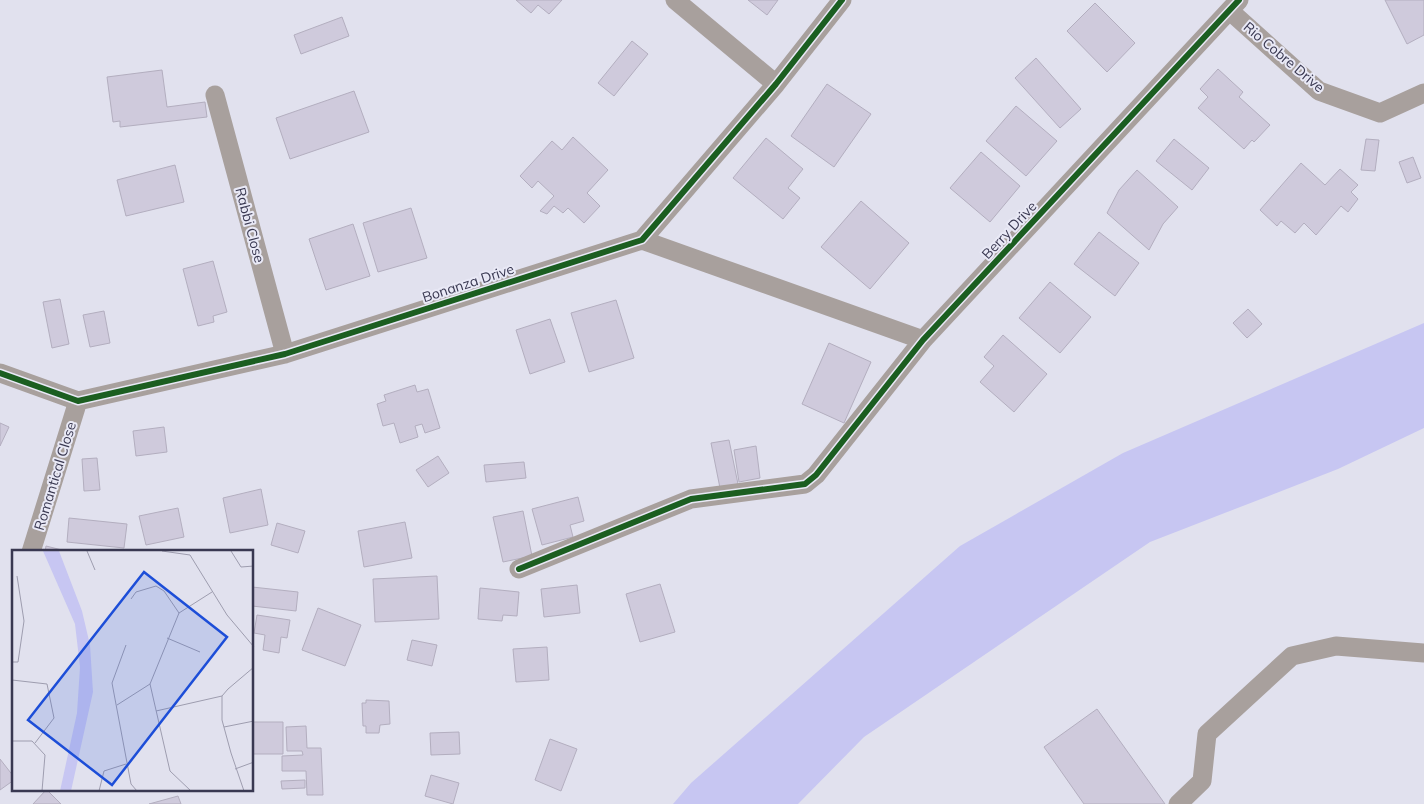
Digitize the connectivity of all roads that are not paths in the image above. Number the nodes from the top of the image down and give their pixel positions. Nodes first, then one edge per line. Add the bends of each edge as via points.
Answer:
1 (675, 0) edge
2 (842, 0) edge
3 (1235, 6) edge
4 (776, 84) junction
5 (1424, 93) edge
6 (215, 95) dead end
7 (642, 240) junction
8 (923, 340) junction
9 (285, 354) junction
10 (0, 373) edge
11 (78, 401) junction
12 (32, 550) edge
13 (519, 569) dead end
14 (1424, 653) edge
15 (1178, 804) edge

1 - 4 street
2 - 4 street
3 - 5 street, Rio Cobre Drive via 1319,91 1380,113
3 - 8 street, Berry Drive
4 - 7 street
6 - 9 street, Rabbi Close
7 - 8 street
7 - 9 street, Bonanza Drive
8 - 13 street, Berry Drive via 806,484 691,499
9 - 11 street, Bonanza Drive
10 - 11 street
11 - 12 street, Romantical Close
14 - 15 street via 1336,646 1292,656 1207,734 1202,780

